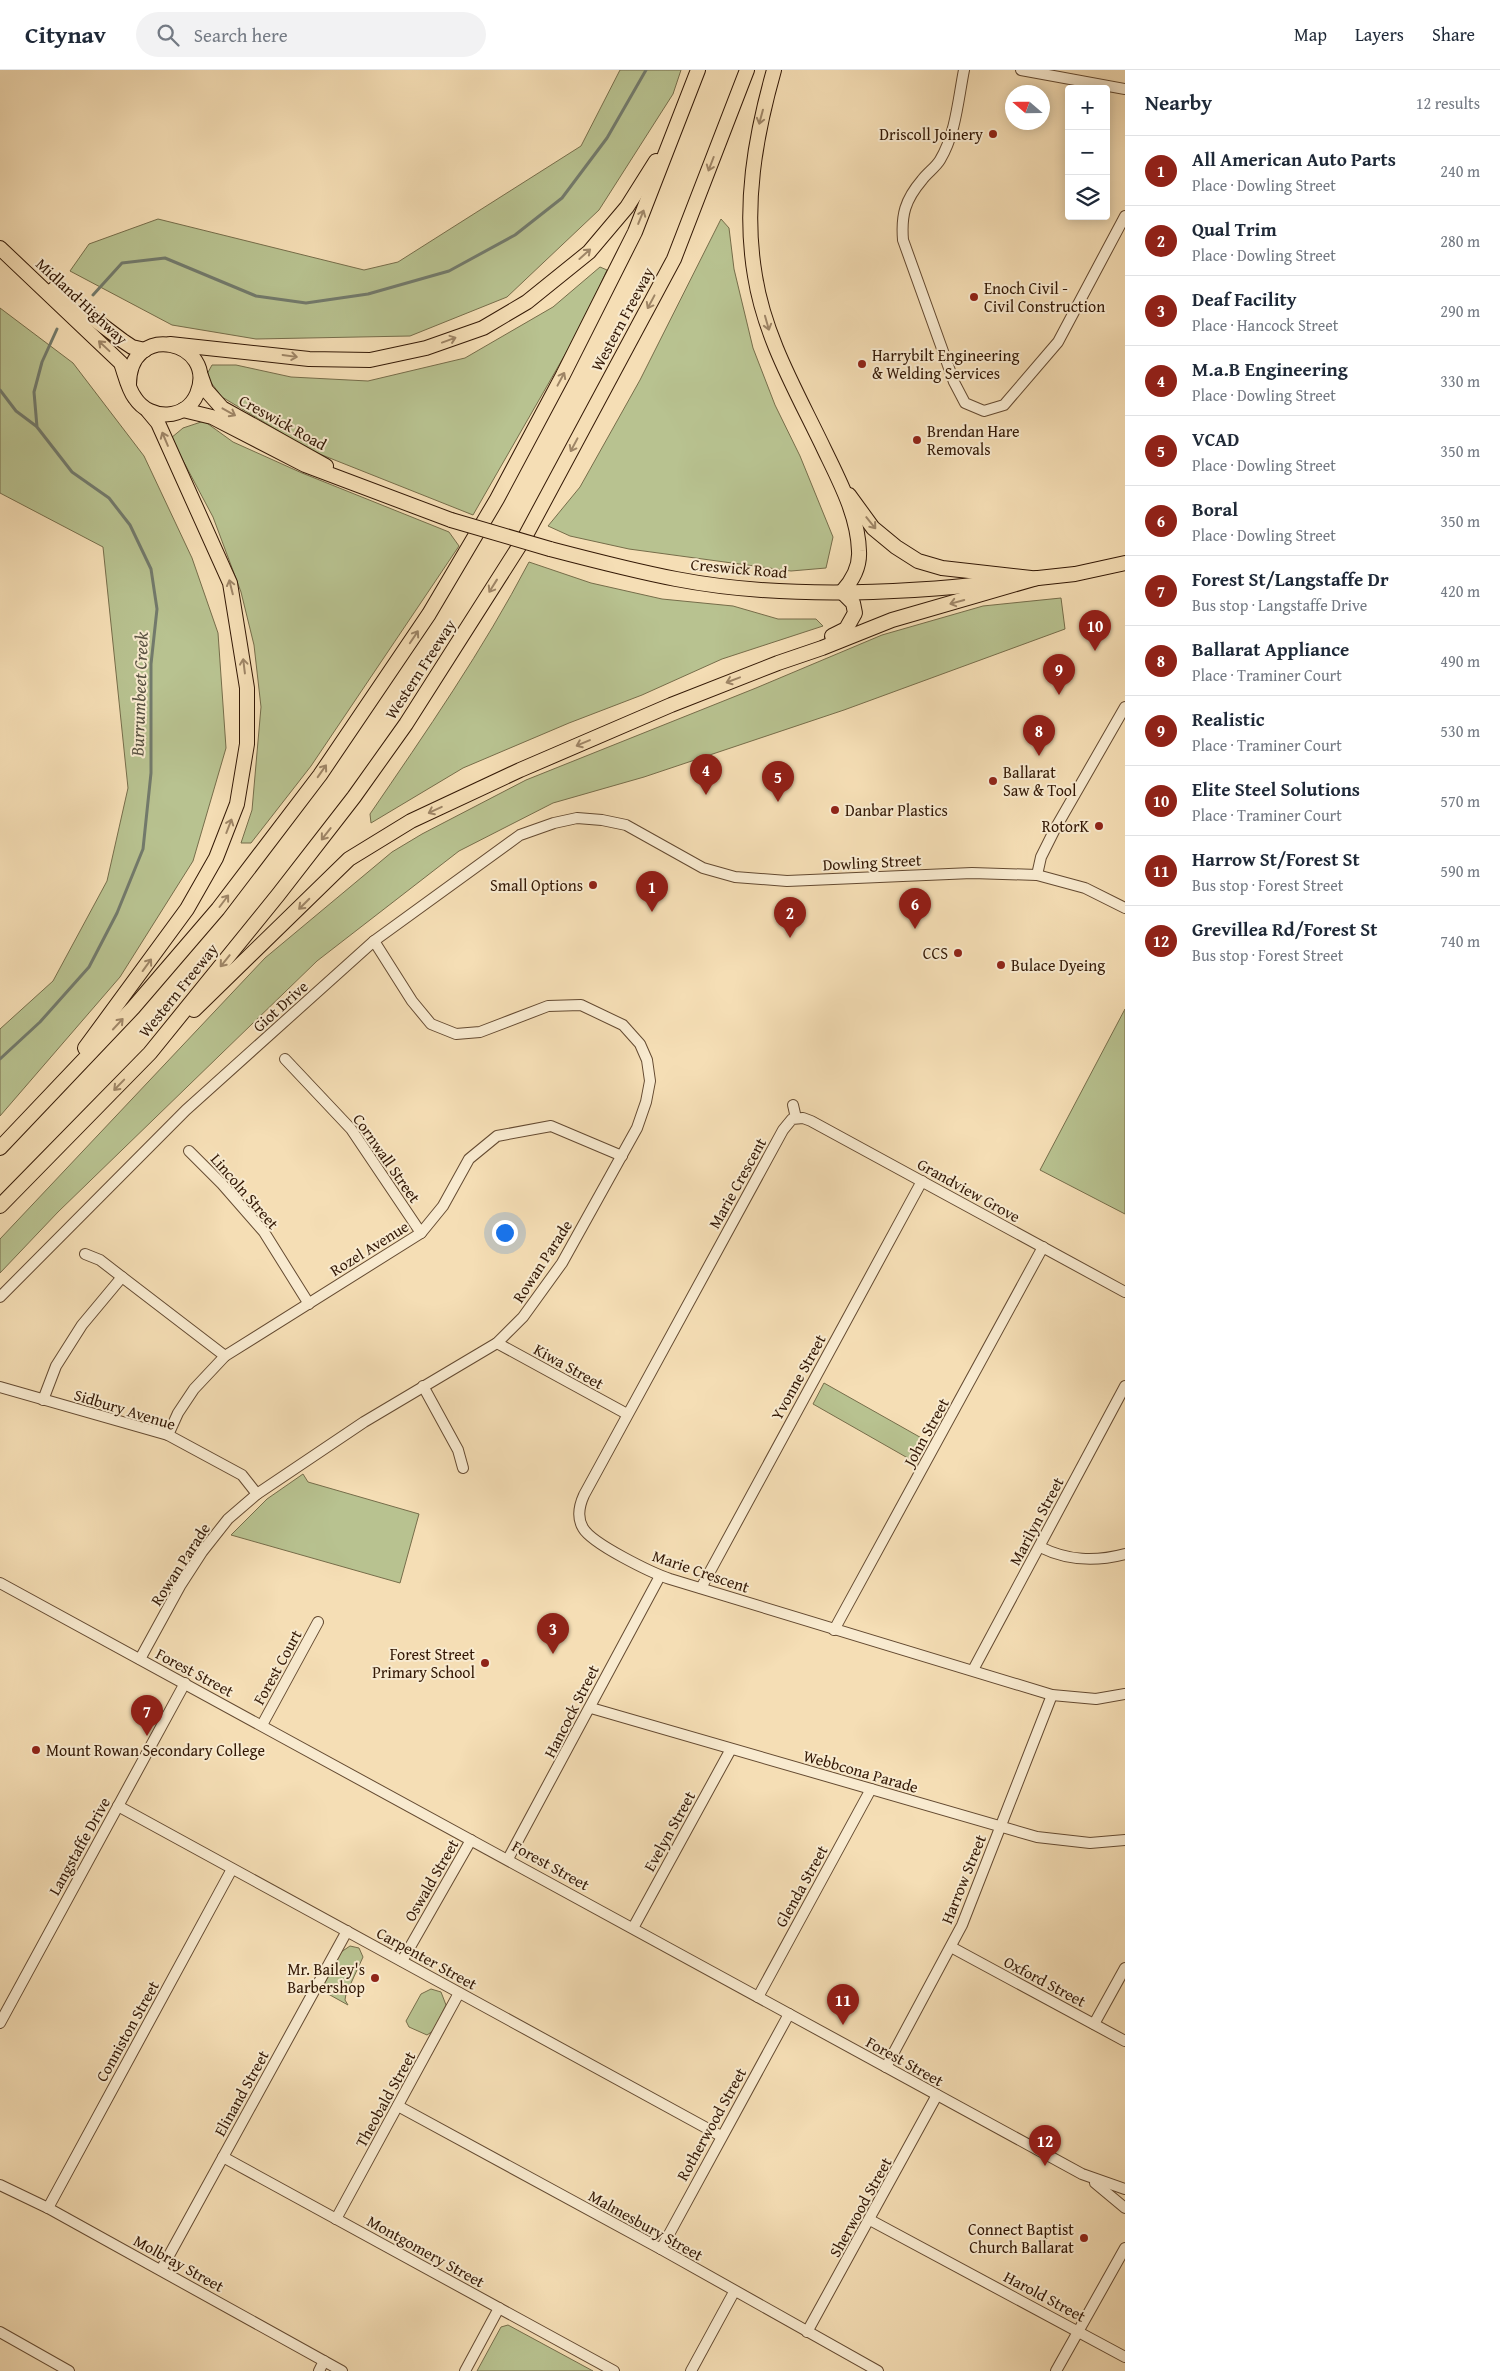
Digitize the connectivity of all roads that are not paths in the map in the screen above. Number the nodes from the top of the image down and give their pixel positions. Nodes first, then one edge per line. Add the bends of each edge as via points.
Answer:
1 (698, 70) edge
2 (748, 70) edge
3 (774, 70) edge
4 (964, 70) edge
5 (1021, 70) edge
6 (1125, 89) edge
7 (673, 135) junction
8 (1125, 216) edge
9 (0, 236) edge
10 (0, 248) edge
11 (170, 344) junction
12 (145, 350) junction
13 (200, 375) junction
14 (129, 386) junction
15 (183, 410) junction
16 (148, 411) junction
17 (842, 484) junction
18 (362, 487) junction
19 (1125, 563) edge
20 (1037, 578) junction
21 (842, 592) junction
22 (778, 662) junction
23 (1125, 707) edge
24 (626, 825) joint
25 (1037, 875) junction
26 (1125, 908) edge
27 (374, 941) junction
28 (150, 1053) junction
29 (285, 1059) dead end
30 (44, 1102) junction
31 (793, 1106) dead end
32 (796, 1118) junction
33 (0, 1148) edge
34 (189, 1151) dead end
35 (622, 1156) junction
36 (922, 1181) junction
37 (0, 1206) edge
38 (421, 1233) junction
39 (1043, 1247) junction
40 (85, 1254) dead end
41 (122, 1277) junction
42 (1125, 1292) edge
43 (0, 1297) edge
44 (309, 1304) junction
45 (497, 1343) junction
46 (225, 1356) junction
47 (423, 1386) junction
48 (1125, 1386) edge
49 (0, 1387) edge
50 (43, 1400) junction
51 (628, 1414) junction
52 (168, 1435) junction
53 (463, 1468) dead end
54 (257, 1494) junction
55 (1040, 1547) junction
56 (1125, 1554) edge
57 (660, 1576) junction
58 (0, 1583) edge
59 (700, 1588) junction
60 (318, 1622) dead end
61 (834, 1630) junction
62 (140, 1659) junction
63 (973, 1670) junction
64 (185, 1684) junction
65 (1125, 1694) edge
66 (1052, 1695) junction
67 (591, 1708) junction
68 (262, 1725) junction
69 (731, 1749) junction
70 (871, 1789) junction
71 (118, 1806) junction
72 (1001, 1827) junction
73 (471, 1840) junction
74 (1125, 1840) edge
75 (508, 1859) junction
76 (232, 1869) junction
77 (633, 1928) junction
78 (347, 1931) junction
79 (951, 1947) junction
80 (402, 1962) junction
81 (1125, 1968) edge
82 (459, 1993) junction
83 (758, 1997) junction
84 (790, 2014) junction
85 (0, 2024) edge
86 (1094, 2024) junction
87 (1125, 2041) edge
88 (886, 2067) junction
89 (937, 2095) junction
90 (398, 2106) junction
91 (721, 2136) junction
92 (223, 2157) junction
93 (1086, 2176) junction
94 (0, 2185) edge
95 (1125, 2189) edge
96 (48, 2208) junction
97 (1125, 2208) edge
98 (336, 2219) junction
99 (870, 2220) junction
100 (1125, 2237) edge
101 (1125, 2248) edge
102 (661, 2249) junction
103 (1118, 2258) junction
104 (161, 2270) junction
105 (734, 2292) junction
106 (499, 2308) junction
107 (1077, 2330) junction
108 (0, 2332) edge
109 (807, 2332) junction
110 (1125, 2357) edge
111 (52, 2361) junction
112 (324, 2361) junction
113 (46, 2371) edge
114 (69, 2371) edge
115 (319, 2371) edge
116 (342, 2371) edge
117 (465, 2371) edge
118 (614, 2371) edge
119 (691, 2371) edge
120 (878, 2371) edge
121 (1056, 2371) edge

1 - 7 highway, Western Freeway
2 -> 28 highway, Western Freeway via 674,259 525,537 406,724 354,796
3 -> 17 highway via 759,122 753,161 750,222 755,276 768,328 786,373
4 - 8 street via 948,142 940,161 909,197 902,218 903,240 954,382 965,402 984,411 1004,405 1058,342
5 - 6 street
11 -> 7 highway, Midland Highway via 309,359 370,360 426,348 483,328 527,302 589,252 627,207
30 -> 7 highway, Western Freeway via 133,1008 218,909 320,775 429,614 497,499 563,375 635,232
9 - 12 highway, Midland Highway via 55,289 123,342
14 -> 10 highway, Midland Highway via 121,363
11 - 12 highway, Midland Highway via 158,344
11 - 13 highway via 190,354
12 - 14 highway, Midland Highway via 132,364
13 - 15 highway via 200,387 195,398
13 -> 18 highway, Creswick Road via 206,390 222,408
14 - 16 highway, Midland Highway via 133,397
15 - 16 highway via 163,415
15 - 18 highway, Creswick Road via 212,417 305,465
30 -> 16 highway, Midland Highway via 187,909 216,858 237,804 247,744 247,688 230,583 158,423
17 -> 20 highway via 873,528 918,561 942,568
17 - 21 highway via 857,530 860,553 854,575
18 - 21 highway, Creswick Road, bridge via 451,520 550,549 677,580 748,589
19 - 20 highway, Creswick Road
20 - 21 highway, Creswick Road via 915,592
20 -> 22 highway via 892,620
21 - 22 highway via 855,608 852,622 846,629
22 -> 28 highway via 520,770 411,821 349,859
23 - 25 street via 1054,829
24 - 25 street, Dowling Street via 703,868 735,877 787,881 972,873
24 - 27 street, Giot Drive via 577,818 520,835
25 - 26 street, Dowling Street via 1085,888
27 - 35 street, Rowan Parade via 412,1001 431,1024 456,1034 480,1032 548,1006 580,1005 622,1024 640,1044 647,1060 650,1081 637,1128
27 - 43 street, Giot Drive via 186,1110
28 -> 37 highway, Western Freeway
29 - 38 street, Cornwall Street via 351,1129
30 - 33 highway, Western Freeway
31 - 32 street
32 - 36 street, Grandview Grove via 811,1121
32 - 51 street, Marie Crescent via 790,1120 783,1130
34 - 44 street, Lincoln Street via 264,1232
35 - 38 street, Rozel Avenue via 551,1126 497,1136 469,1159 443,1206
35 - 45 street, Rowan Parade via 562,1263 523,1317
36 - 39 street, Grandview Grove
36 - 59 street, Yvonne Street
38 - 44 street, Rozel Avenue
39 - 42 street, Grandview Grove
39 - 61 street, John Street
40 - 41 street via 100,1260
41 - 46 street
41 - 50 street via 82,1325 56,1366
44 - 46 street, Rozel Avenue
45 - 47 street, Rowan Parade
45 - 51 street, Kiwa Street
46 - 52 street, Rozel Avenue via 194,1389
47 - 53 street via 458,1450
47 - 54 street, Rowan Parade
48 - 55 street, Marilyn Street
49 - 50 street, Sidbury Avenue
50 - 52 street, Sidbury Avenue
51 - 57 street, Marie Crescent via 582,1499 580,1520 585,1531 595,1540
52 - 54 street, Sidbury Avenue via 242,1476
54 - 62 street, Rowan Parade via 228,1519 202,1552
55 - 56 street via 1055,1555 1092,1560
55 - 63 street, Marilyn Street
57 - 59 street, Marie Crescent
57 - 67 street, Hancock Street
58 - 62 street, Forest Street
59 - 61 street, Marie Crescent
60 - 68 street, Forest Court
61 - 63 street, Marie Crescent
62 - 64 street, Forest Street
63 - 66 street, Marie Crescent
64 - 68 street, Forest Street
64 - 71 street, Langstaffe Drive
65 - 66 street, Marie Crescent via 1096,1699
66 - 72 street, Harrow Street
67 - 69 street, Webbcona Parade
67 - 75 street, Hancock Street
68 - 73 street, Forest Street
69 - 70 street, Webbcona Parade
69 - 77 street, Evelyn Street
70 - 72 street, Webbcona Parade
70 - 83 street, Glenda Street
71 - 76 street, Carpenter Street
71 - 85 street, Langstaffe Drive
72 - 74 street, Webbcona Parade via 1064,1842
72 - 79 street, Harrow Street
73 - 75 street, Forest Street
73 - 80 street, Oswald Street
75 - 77 street, Forest Street
76 - 78 street, Carpenter Street
76 - 96 street, Conniston Street
77 - 83 street, Forest Street
78 - 80 street, Carpenter Street
78 - 92 street, Elinand Street
79 - 86 street, Oxford Street
79 - 88 street, Harrow Street
80 - 82 street, Carpenter Street
81 - 86 street
82 - 90 street, Theobald Street
82 - 91 street, Carpenter Street
83 - 84 street, Forest Street
84 - 88 street, Forest Street
84 - 91 street, Rotherwood Street
86 - 87 street, Oxford Street
88 - 89 street, Forest Street
89 - 93 street, Forest Street
89 - 99 street, Sherwood Street
90 - 98 street, Theobald Street
90 - 102 street, Malmesbury Street
91 - 102 street, Rotherwood Street
92 - 98 street, Montgomery Street
92 - 104 street, Elinand Street
93 - 95 street
93 - 97 street
94 - 96 street, Molbray Street
96 - 104 street, Molbray Street
98 - 106 street, Montgomery Street
99 - 107 street, Harold Street
99 - 109 street, Sherwood Street
100 - 103 street
101 - 103 street
102 - 105 street, Malmesbury Street
103 - 107 street
104 - 112 street, Molbray Street
105 - 109 street, Malmesbury Street
105 - 119 street
106 - 117 street
106 - 118 street, Montgomery Street
107 - 110 street, Harold Street
107 - 121 street
108 - 111 street
109 - 120 street, Malmesbury Street
111 - 113 street
111 - 114 street
112 - 115 street
112 - 116 street, Molbray Street

